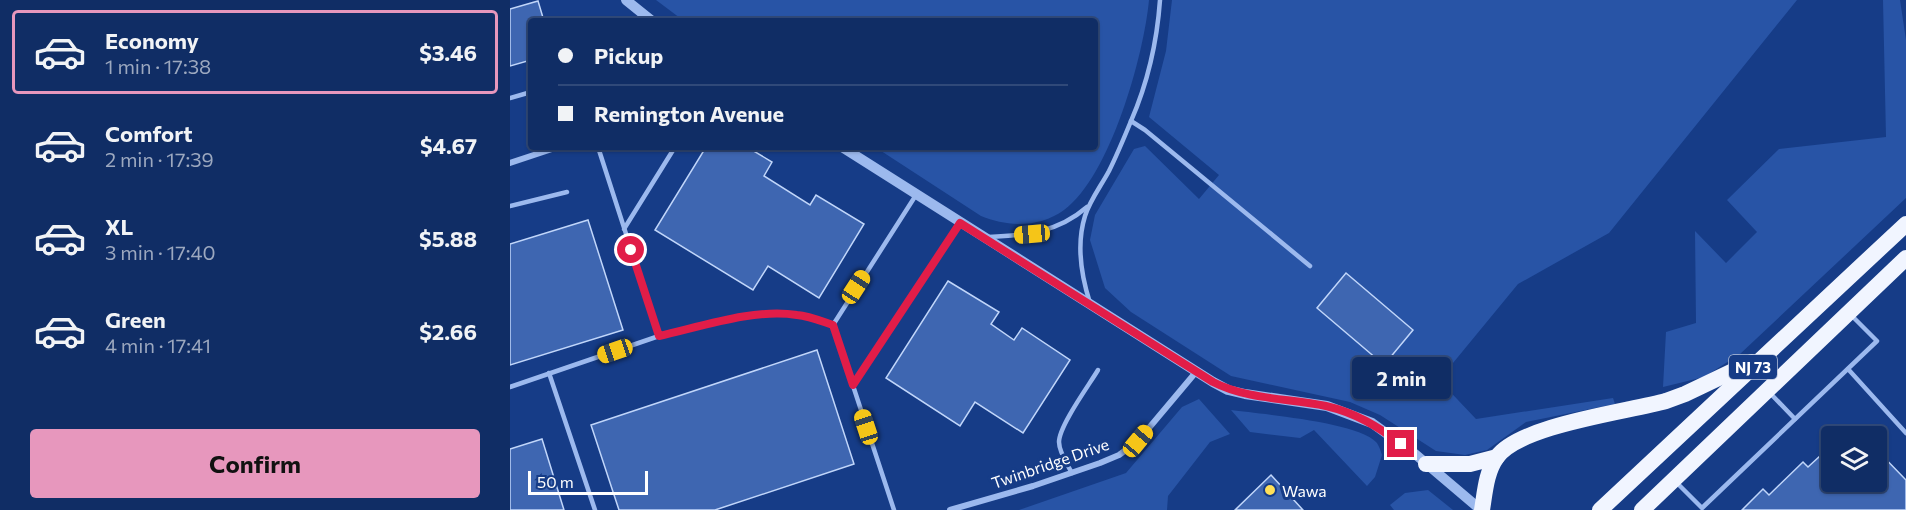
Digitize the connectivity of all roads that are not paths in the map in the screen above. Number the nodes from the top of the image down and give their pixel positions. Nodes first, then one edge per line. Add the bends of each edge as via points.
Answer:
1 (626, 0) edge
2 (1160, 0) edge
3 (648, 18) edge
4 (528, 93) edge
5 (510, 98) edge
6 (1131, 121) junction
7 (547, 150) edge
8 (599, 150) edge
9 (673, 150) edge
10 (847, 150) edge
11 (510, 163) edge
12 (567, 192) dead end
13 (916, 195) junction
14 (510, 206) edge
15 (1089, 206) junction
16 (960, 223) junction
17 (1906, 224) edge
18 (624, 229) junction
19 (982, 237) junction
20 (1906, 258) edge
21 (1310, 266) dead end
22 (1091, 305) junction
23 (1849, 313) junction
24 (833, 325) junction
25 (659, 336) junction
26 (1768, 353) junction
27 (1848, 369) junction
28 (1098, 370) dead end
29 (1196, 372) junction
30 (549, 373) junction
31 (853, 385) junction
32 (510, 387) edge
33 (1768, 391) junction
34 (1795, 419) junction
35 (1906, 433) edge
36 (1497, 457) junction
37 (1426, 464) junction
38 (1071, 473) junction
39 (1674, 480) junction
40 (1701, 509) edge
41 (595, 510) edge
42 (894, 510) edge
43 (950, 510) edge
44 (1481, 510) edge
45 (1600, 510) edge
46 (1642, 510) edge

1 - 3 street
2 - 6 lane via 1155,45
4 - 5 lane
6 - 15 lane
6 - 21 lane
7 - 11 street
8 - 18 lane
9 - 18 lane
10 - 13 street
12 - 14 lane
13 - 16 street
13 - 24 lane
15 - 19 lane via 1076,217 1032,234
15 - 22 lane via 1081,254
16 - 19 street
16 - 31 lane
17 - 26 highway, NJ 73
18 - 25 lane
19 - 22 street
20 - 23 highway, NJ 73
22 - 29 street
23 - 27 lane via 1877,341
23 - 33 highway, NJ 73
24 - 25 lane via 797,315 769,314
24 - 31 lane
25 - 30 lane
26 - 36 highway via 1666,401 1526,436
26 - 45 highway, NJ 73
27 - 34 lane
27 - 35 lane
28 - 38 lane via 1061,430 1059,443
29 - 37 street via 1228,390 1327,406 1372,423
29 - 38 street, Twinbridge Drive via 1138,441 1119,454
30 - 32 lane
30 - 41 lane
31 - 42 lane
33 - 34 lane
33 - 39 highway, NJ 73
34 - 40 lane
36 - 37 highway via 1470,464
36 - 44 highway
37 - 44 street
38 - 43 street, Twinbridge Drive
39 - 40 lane
39 - 46 highway, NJ 73

